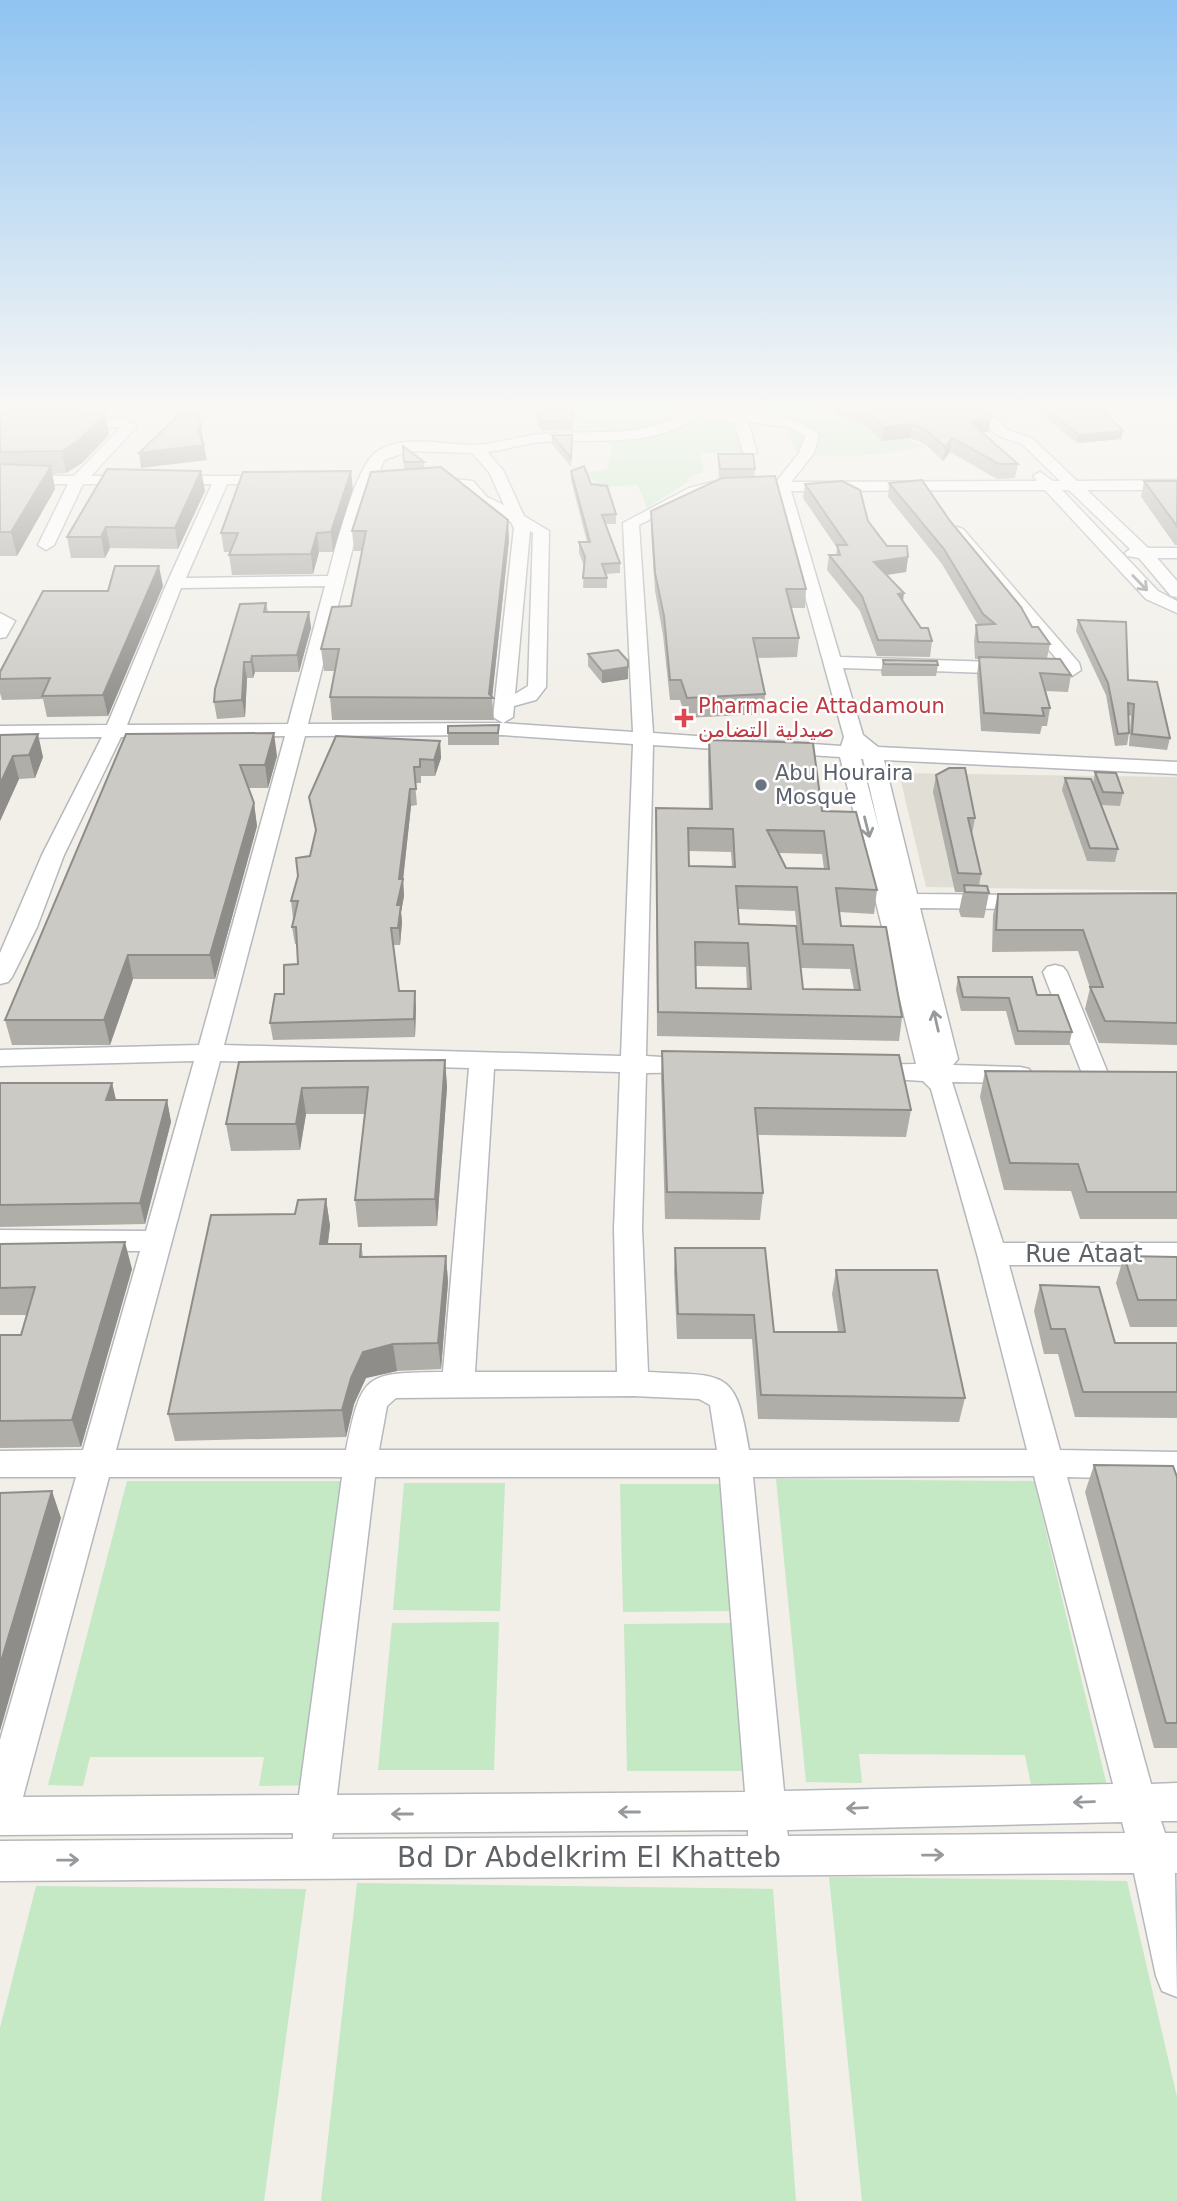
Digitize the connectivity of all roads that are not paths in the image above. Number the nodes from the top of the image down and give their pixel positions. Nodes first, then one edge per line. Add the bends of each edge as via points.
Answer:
1 (63, 510) edge
2 (208, 510) edge
3 (357, 510) edge
4 (503, 510) edge
5 (515, 510) edge
6 (658, 510) edge
7 (789, 510) edge
8 (941, 510) edge
9 (1071, 510) edge
10 (1098, 510) edge
11 (519, 517) junction
12 (46, 545) dead end
13 (1110, 553) junction
14 (1144, 553) junction
15 (1177, 553) edge
16 (336, 581) junction
17 (175, 583) junction
18 (1177, 602) edge
19 (0, 618) edge
20 (0, 633) edge
21 (832, 662) junction
22 (504, 703) junction
23 (297, 729) junction
24 (502, 729) junction
25 (115, 730) junction
26 (0, 732) edge
27 (643, 737) junction
28 (852, 744) junction
29 (872, 753) junction
30 (1177, 768) edge
31 (885, 901) junction
32 (909, 901) junction
33 (1056, 902) edge
34 (1055, 972) dead end
35 (0, 977) edge
36 (207, 1053) junction
37 (0, 1058) edge
38 (482, 1060) junction
39 (635, 1063) junction
40 (729, 1067) edge
41 (850, 1071) edge
42 (1042, 1075) edge
43 (1069, 1076) edge
44 (1096, 1076) junction
45 (1123, 1077) edge
46 (941, 1078) junction
47 (0, 1240) edge
48 (156, 1241) junction
49 (992, 1254) junction
50 (1177, 1254) edge
51 (634, 1384) junction
52 (458, 1385) junction
53 (97, 1461) junction
54 (360, 1463) junction
55 (1046, 1463) junction
56 (0, 1464) edge
57 (735, 1464) junction
58 (1177, 1466) edge
59 (1136, 1801) junction
60 (1177, 1802) edge
61 (0, 1808) edge
62 (765, 1811) junction
63 (314, 1814) junction
64 (0, 1816) edge
65 (1164, 1853) edge
66 (771, 1856) junction
67 (310, 1858) junction
68 (0, 1861) edge
69 (1177, 1976) edge

1 - 12 street
2 - 17 street
3 - 16 street
4 - 11 street
5 - 11 street
6 - 27 street via 631,523
7 - 21 street
8 - 21 street via 1072,670
9 - 13 street
10 - 14 street
11 - 22 street via 522,528
11 - 22 street via 542,535 537,687 529,695
13 - 14 street
13 -> 18 street via 1152,595
14 - 15 street
14 - 18 street
16 - 17 street
16 - 23 street
17 - 25 street
19 - 20 street via 6,621
21 - 28 street
22 - 24 street
23 - 24 street
23 - 25 street
23 - 36 street
24 - 27 street
25 - 26 street
25 - 35 street
27 - 28 street
27 - 39 street
28 - 29 street
28 -> 31 street
29 - 30 street
29 - 32 street
31 - 32 street
31 - 46 street
32 - 33 street
46 -> 32 street
34 - 44 street
36 - 37 street
36 - 38 street
36 - 48 street
38 - 39 street
38 - 52 street
39 - 40 street
39 - 51 street via 628,1228
41 - 46 street
42 - 46 street
43 - 44 street
44 - 45 street
46 - 49 street
47 - 48 street
48 - 53 street
49 - 50 street, Rue Ataat
49 - 55 street
51 - 52 street
51 - 57 street via 688,1384 715,1392 726,1406
52 - 54 street via 401,1385 378,1392 368,1407
53 - 54 street
53 - 56 street
53 - 61 street
54 - 57 street
54 - 63 street
55 - 57 street
55 - 58 street
55 - 59 street
57 - 62 street
59 - 60 street
59 -> 62 street
59 - 65 street
62 -> 63 street
62 - 66 street
63 - 64 street
63 - 67 street
66 -> 65 street, Bd Dr Abdelkrim El Khatteb
65 - 69 street
66 - 67 street, Bd Dr Abdelkrim El Khatteb
68 -> 67 street, Bd Dr Abdelkrim El Khatteb

